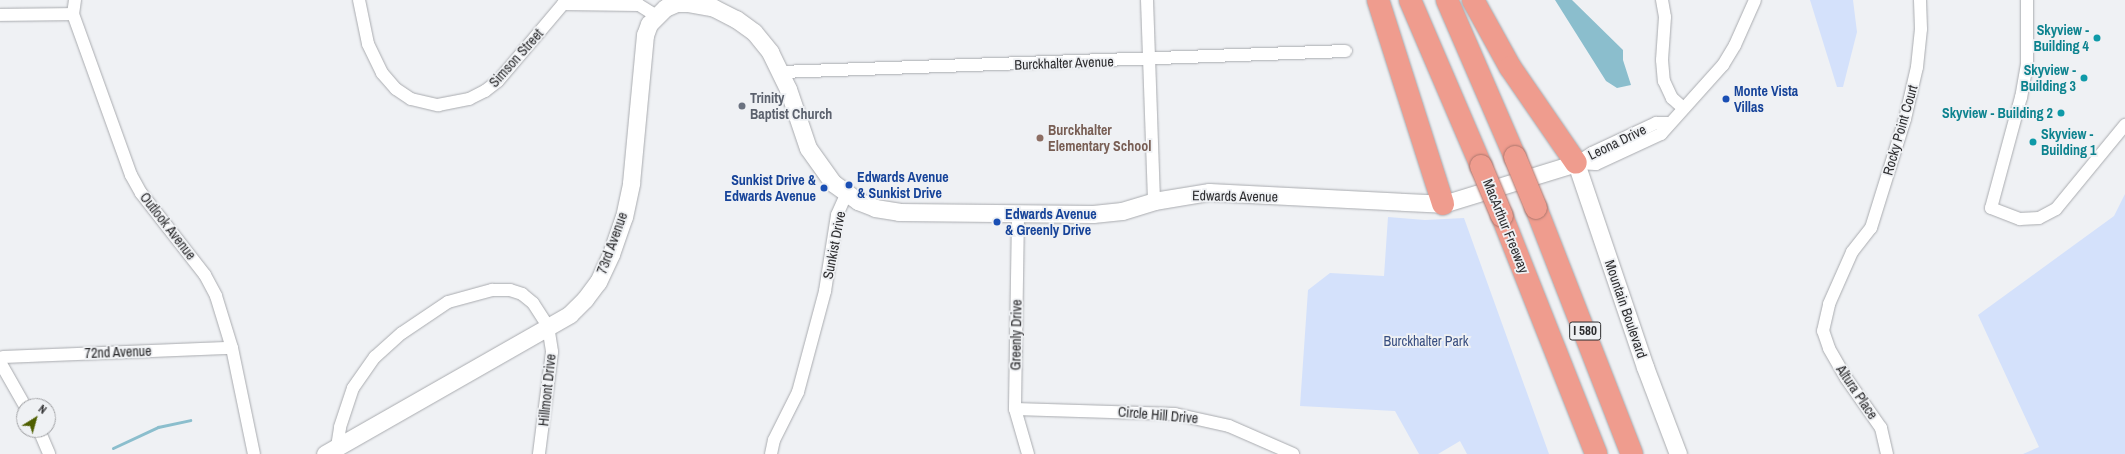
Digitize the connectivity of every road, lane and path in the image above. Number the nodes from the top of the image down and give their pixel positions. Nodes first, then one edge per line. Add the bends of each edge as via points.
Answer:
1 (75, 0) edge
2 (359, 0) edge
3 (1147, 0) edge
4 (1378, 0) edge
5 (1410, 0) edge
6 (1447, 0) edge
7 (1473, 0) edge
8 (1662, 0) edge
9 (1755, 0) edge
10 (1920, 0) edge
11 (2027, 0) edge
12 (563, 2) edge
13 (73, 14) junction
14 (0, 15) edge
15 (655, 15) junction
16 (1346, 51) dead end
17 (1149, 60) junction
18 (781, 72) junction
19 (1683, 108) junction
20 (2125, 125) edge
21 (1576, 163) junction
22 (846, 195) junction
23 (1154, 201) junction
24 (1443, 204) junction
25 (1018, 214) junction
26 (548, 326) junction
27 (1823, 331) joint
28 (232, 348) junction
29 (1, 358) edge
30 (21, 398) edge
31 (1015, 408) junction
32 (42, 438) edge
33 (331, 451) edge
34 (49, 454) edge
35 (254, 454) edge
36 (539, 454) edge
37 (771, 454) edge
38 (1028, 454) edge
39 (1293, 454) edge
40 (1596, 454) edge
41 (1632, 454) edge
42 (1678, 454) edge
43 (1887, 454) edge

1 - 13 street, Outlook Avenue
2 - 12 street, Simson Street via 368,44 382,73 396,90 411,99 438,105 468,99 494,84
3 - 17 street
4 - 24 highway
5 - 40 highway, MacArthur Freeway / I 580, bridge via 1502,216
6 - 41 highway, I 580, bridge via 1536,208
7 - 21 highway via 1510,67
8 - 19 street via 1664,81 1672,98
9 - 19 street, Leona Drive via 1723,65
10 - 27 street, Rocky Point Court via 1921,29 1917,68 1905,119 1871,228 1852,252 1829,304
11 - 20 street via 2027,64 2023,90 1991,208 2020,219 2039,218 2056,209
12 - 15 street, Simson Street via 639,5
13 - 14 street
13 - 28 street, Outlook Avenue via 131,176 141,193 206,275 216,296
15 - 18 main road, Sunkist Drive via 665,8 687,3 714,8 754,32 770,52
15 - 26 main road, 73rd Avenue via 645,35 631,183 624,217 598,282 570,314
16 - 17 street, Burckhalter Avenue
17 - 18 street, Burckhalter Avenue
17 - 23 street
18 - 22 main road, Sunkist Drive via 808,148 820,167
19 - 21 street, Leona Drive via 1668,123 1656,122
21 - 24 main road, Edwards Avenue
21 - 42 main road, Mountain Boulevard via 1645,367
22 - 25 main road, Edwards Avenue via 875,208 899,212
22 - 37 street, Sunkist Drive via 837,215 825,291 798,392 774,440
23 - 24 main road, Edwards Avenue via 1209,192
23 - 25 main road, Edwards Avenue via 1122,211 1093,214
25 - 31 street, Greenly Drive
26 - 33 main road, 73rd Avenue
26 - 33 street via 533,303 522,294 510,290 492,290 448,302 402,333 361,375 353,388
26 - 36 street, Hillmont Drive via 552,352
27 - 43 street, Altura Place via 1829,348 1846,378 1881,428
28 - 29 street, 72nd Avenue
28 - 35 street, Outlook Avenue
29 - 30 street
31 - 38 street, Greenly Drive
31 - 39 street, Circle Hill Drive via 1175,414 1229,426
32 - 34 street

